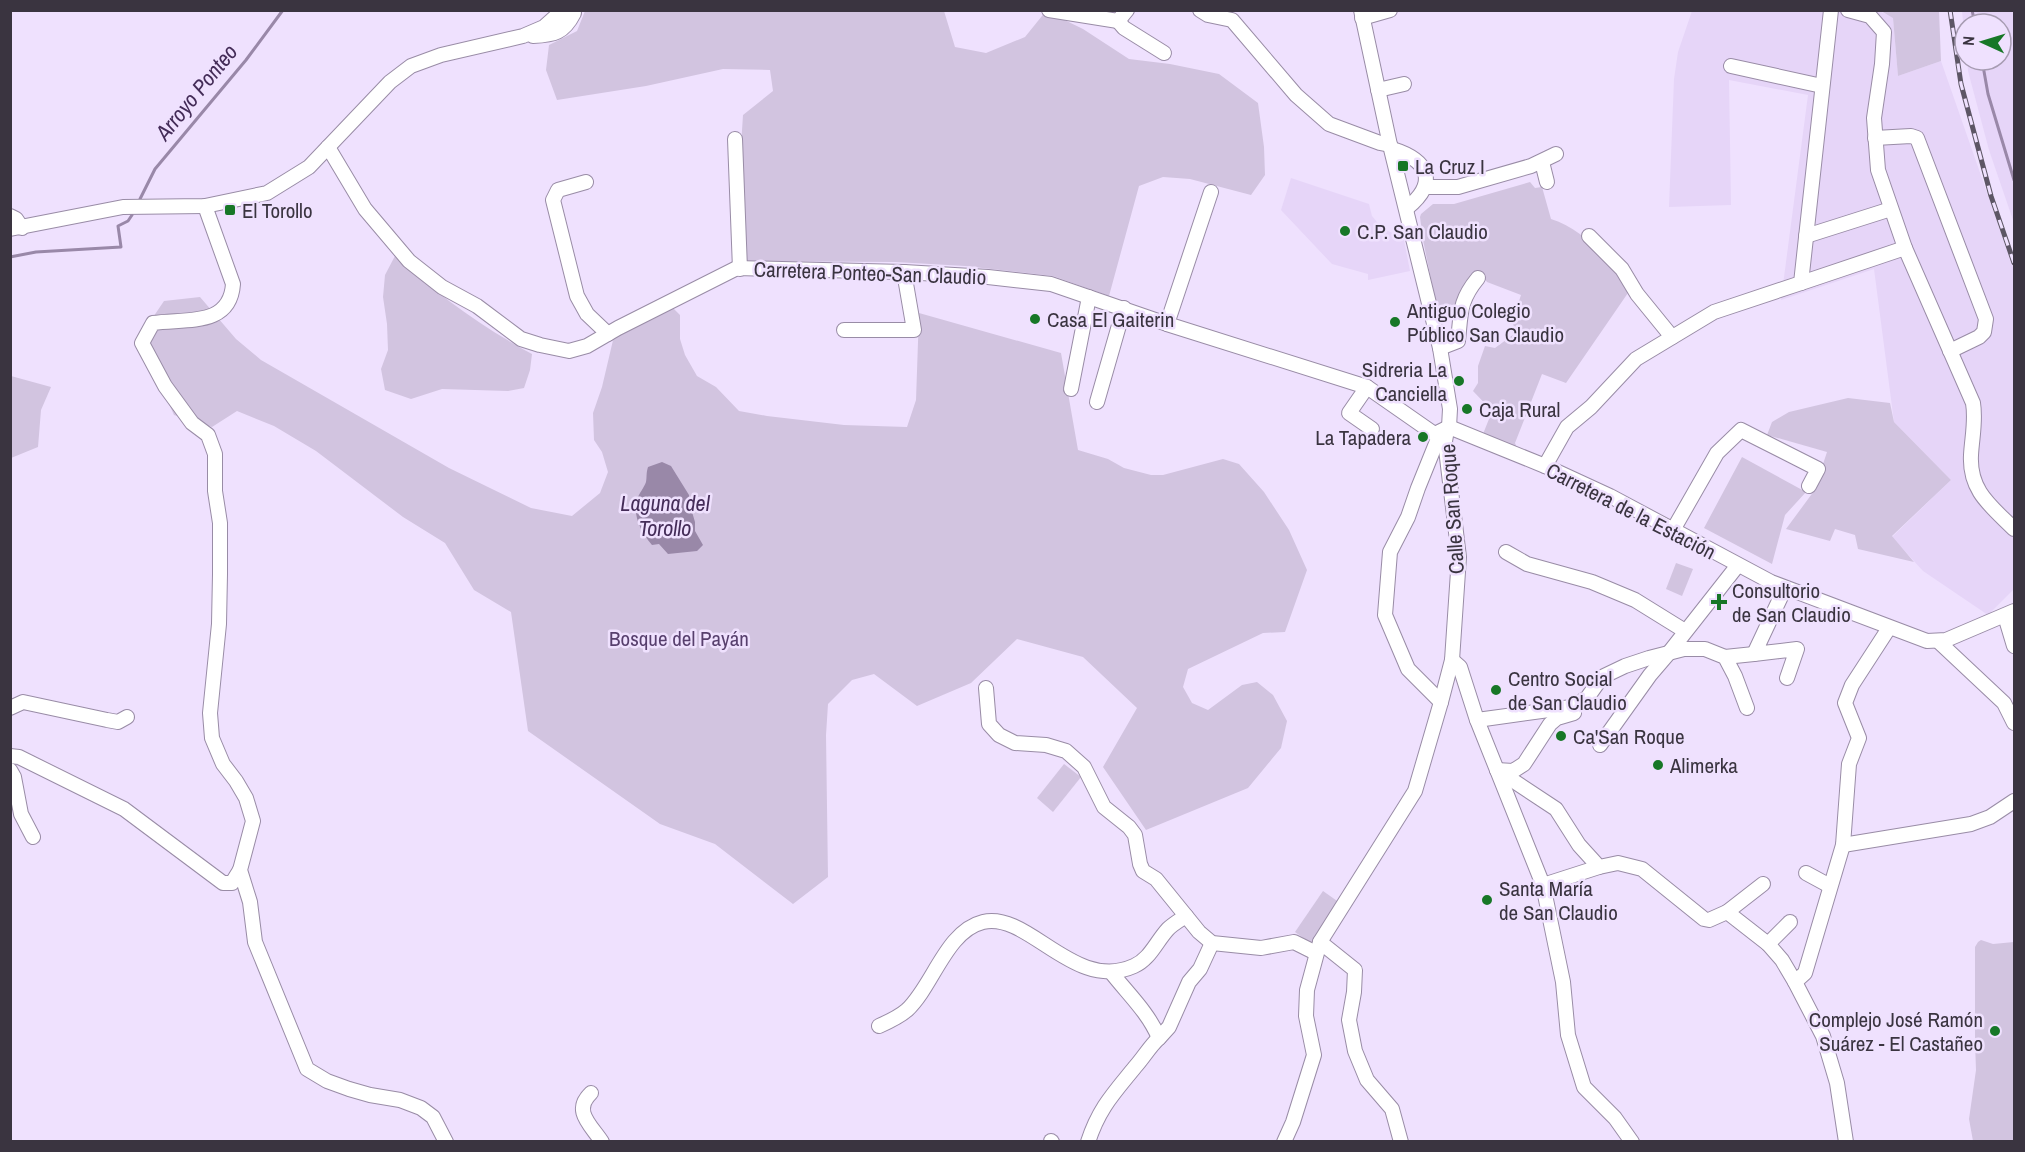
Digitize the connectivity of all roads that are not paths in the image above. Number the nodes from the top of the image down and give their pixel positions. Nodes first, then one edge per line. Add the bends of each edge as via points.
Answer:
1 (563, 10) edge
2 (573, 10) edge
3 (1049, 10) edge
4 (1200, 10) edge
5 (1390, 10) edge
6 (1831, 10) edge
7 (1848, 10) edge
8 (1361, 14) edge
9 (1123, 16) edge
10 (523, 36) junction
11 (1164, 53) dead end
12 (1731, 66) dead end
13 (1404, 84) dead end
14 (1822, 86) junction
15 (1378, 90) junction
16 (1875, 138) junction
17 (735, 139) dead end
18 (328, 147) junction
19 (1391, 147) junction
20 (1556, 154) dead end
21 (1542, 162) junction
22 (586, 182) dead end
23 (1547, 182) dead end
24 (1425, 187) junction
25 (1211, 192) dead end
26 (205, 206) junction
27 (1407, 208) junction
28 (1891, 209) junction
29 (10, 216) edge
30 (16, 228) edge
31 (1589, 236) dead end
32 (1806, 236) junction
33 (1905, 248) junction
34 (740, 269) junction
35 (904, 272) junction
36 (1478, 278) dead end
37 (1801, 283) junction
38 (1089, 297) junction
39 (1124, 308) junction
40 (1167, 324) junction
41 (844, 330) dead end
42 (608, 334) junction
43 (1672, 337) junction
44 (1440, 348) junction
45 (1950, 351) junction
46 (1367, 387) junction
47 (1071, 389) dead end
48 (1097, 402) dead end
49 (1448, 428) junction
50 (1372, 429) dead end
51 (1545, 466) junction
52 (1809, 486) dead end
53 (2014, 529) edge
54 (1673, 530) junction
55 (1506, 552) dead end
56 (1738, 566) junction
57 (1785, 588) junction
58 (2010, 614) edge
59 (1889, 628) junction
60 (1685, 631) junction
61 (1939, 642) junction
62 (2014, 646) edge
63 (1668, 654) junction
64 (1754, 654) junction
65 (1725, 657) junction
66 (1452, 660) junction
67 (1642, 660) junction
68 (1620, 668) junction
69 (1650, 675) junction
70 (1787, 678) dead end
71 (986, 688) dead end
72 (1641, 688) junction
73 (1587, 698) junction
74 (1441, 702) junction
75 (10, 708) edge
76 (1747, 708) dead end
77 (127, 717) dead end
78 (1477, 720) junction
79 (2014, 723) edge
80 (1600, 745) dead end
81 (10, 756) edge
82 (10, 770) edge
83 (1497, 770) junction
84 (2014, 801) edge
85 (33, 837) dead end
86 (1843, 845) junction
87 (1599, 867) junction
88 (240, 870) junction
89 (1806, 873) dead end
90 (1763, 884) dead end
91 (1543, 885) junction
92 (1830, 886) junction
93 (1727, 912) junction
94 (1186, 916) junction
95 (1790, 922) dead end
96 (1212, 943) junction
97 (1768, 944) junction
98 (1318, 947) junction
99 (1111, 972) junction
100 (1795, 982) junction
101 (879, 1026) dead end
102 (1159, 1038) junction
103 (591, 1093) dead end
104 (446, 1142) edge
105 (602, 1142) edge
106 (1088, 1142) edge
107 (1284, 1142) edge
108 (1401, 1142) edge
109 (1632, 1142) edge
110 (1846, 1142) edge

1 - 10 street via 544,27
2 - 10 street via 567,26 551,35
3 - 9 street
4 - 19 street via 1232,20 1296,95 1329,124
5 - 8 street
6 - 14 street
7 - 16 street via 1870,16 1884,32
8 - 15 street, Calle San Roque
9 - 11 street via 1124,28
10 - 18 street via 411,66 390,82
12 - 14 street
13 - 15 street
14 - 32 street
15 - 19 street, Calle San Roque
16 - 28 street via 1878,170
16 - 45 street via 1917,138 1986,319 1979,337
17 - 34 street
18 - 26 street via 309,167 267,193
18 - 42 street, Carretera Ponteo-San Claudio via 365,208 409,261 442,287 477,306 521,339 540,345 569,351
19 - 24 street via 1419,163
19 - 27 street, Calle San Roque
20 - 21 street
21 - 23 street
21 - 24 street via 1458,187
22 - 42 street via 558,190 554,201 577,296
24 - 27 street
25 - 40 street
26 - 30 street via 123,207
26 - 88 street via 233,284 232,294 222,310 207,319 153,323 142,343 165,386 192,423 208,435 215,454 220,574 210,713 212,738 223,764 246,798 253,821
27 - 44 street, Calle San Roque
28 - 32 street
28 - 33 street
29 - 30 street via 16,219
31 - 43 street via 1622,269
32 - 37 street
33 - 37 street
33 - 45 street
34 - 35 street, Carretera Ponteo-San Claudio
34 - 42 street, Carretera Ponteo-San Claudio
35 - 38 street, Carretera Ponteo-San Claudio via 1051,284
35 - 41 street via 914,330
36 - 44 street via 1462,304 1458,341
37 - 43 street via 1714,312
38 - 39 street, Carretera Ponteo-San Claudio
38 - 47 street
39 - 40 street, Carretera Ponteo-San Claudio
39 - 48 street
40 - 46 street, Carretera Ponteo-San Claudio
43 - 51 street via 1636,360 1567,427
44 - 49 street, Calle San Roque via 1449,394
45 - 53 street via 1973,403 1974,484
46 - 49 street, Carretera Ponteo-San Claudio via 1433,433
46 - 50 street via 1349,413
49 - 51 street, Carretera de la Estación
49 - 66 street, Calle San Roque via 1445,441 1459,557
49 - 74 street via 1437,441 1390,552 1385,615 1408,669
51 - 54 street, Carretera de la Estación via 1610,495
52 - 54 street via 1818,469 1741,430 1717,453
54 - 56 street, Carretera de la Estación
55 - 60 street via 1527,564 1592,582 1635,600
56 - 57 street, Carretera de la Estación
56 - 60 street
57 - 59 street, Carretera de la Estación
57 - 64 street
58 - 61 street
58 - 62 street
59 - 61 street, Carretera de la Estación
59 - 86 street via 1852,685 1845,703 1859,738 1849,764
60 - 63 street
61 - 79 street via 2004,703
63 - 65 street via 1704,649
63 - 67 street
63 - 69 street
64 - 65 street
64 - 70 street via 1797,649
65 - 76 street
66 - 74 street, Calle San Roque
66 - 78 street via 1460,667
67 - 68 street
67 - 69 street
68 - 69 street via 1639,668
68 - 72 street via 1630,672
68 - 73 street via 1602,677
69 - 72 street
71 - 94 street via 989,724 999,735 1015,743 1066,751 1084,767 1104,807 1135,835 1143,871 1156,879
72 - 80 street
73 - 78 street via 1571,707
73 - 83 street via 1574,714 1550,724 1524,764 1513,771
74 - 98 street, Calle San Roque via 1415,790
75 - 77 street via 23,702 118,722
78 - 83 street
81 - 88 street via 124,809 223,883 232,884
82 - 85 street via 21,814
83 - 87 street via 1556,809
83 - 91 street
84 - 86 street via 1971,824
86 - 92 street
87 - 91 street
87 - 93 street via 1618,863 1642,869 1704,919
88 - 104 street via 250,903 255,942 307,1069 349,1089 421,1108 433,1117
89 - 92 street
90 - 93 street
91 - 109 street via 1563,982 1568,1035 1584,1087
92 - 100 street via 1805,973
93 - 97 street
94 - 96 street
94 - 99 street via 1169,928 1144,960
95 - 97 street
96 - 98 street via 1261,948 1294,942
96 - 102 street via 1169,1027
97 - 100 street
98 - 107 street, Calle San Roque via 1307,990 1306,1016 1314,1055
98 - 108 street via 1354,970 1349,1020 1354,1051 1367,1080 1392,1109
99 - 101 street via 1064,957 1013,926 983,922 970,927 954,942 906,1011
99 - 102 street via 1143,1009
100 - 110 street via 1823,1036 1837,1083
102 - 106 street via 1117,1087 1100,1112
103 - 105 street via 582,1108

